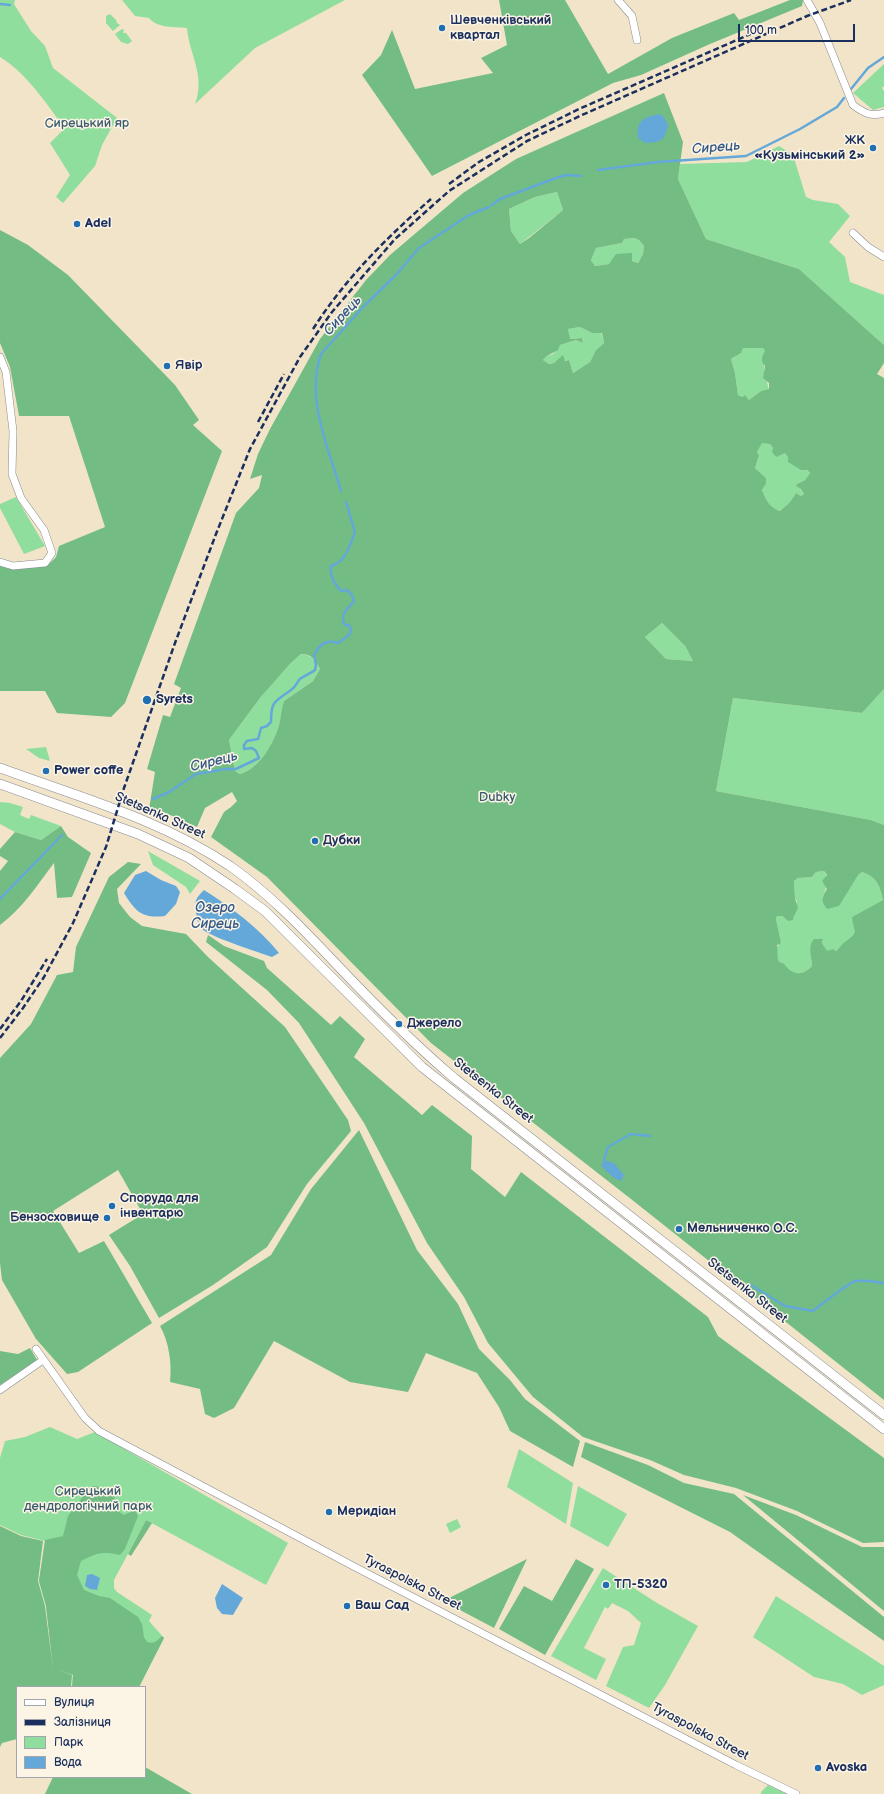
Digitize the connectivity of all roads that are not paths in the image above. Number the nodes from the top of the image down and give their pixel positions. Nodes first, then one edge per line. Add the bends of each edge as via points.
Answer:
1 (618, 0) edge
2 (807, 0) edge
3 (637, 40) dead end
4 (884, 113) edge
5 (853, 233) dead end
6 (884, 257) edge
7 (0, 356) edge
8 (0, 562) edge
9 (0, 768) edge
10 (0, 784) edge
11 (36, 1349) dead end
12 (43, 1360) junction
13 (0, 1390) edge
14 (884, 1415) edge
15 (884, 1429) edge
16 (796, 1794) edge

1 - 3 street via 632,16
2 - 4 street via 833,53 853,105 864,114 875,116
5 - 6 street
7 - 8 street via 6,372 14,431 12,474 21,498 44,530 52,553 45,563 13,566
9 - 14 main road, Stetsenka Street via 116,808 179,836 199,846 246,878 283,908 397,1027 454,1078
10 - 15 main road, Stetsenka Street via 138,834 189,858 235,888 265,911 422,1067
11 - 12 street, Tyraspolska Street
12 - 13 street
12 - 16 street, Tyraspolska Street via 85,1418 99,1431 353,1566

